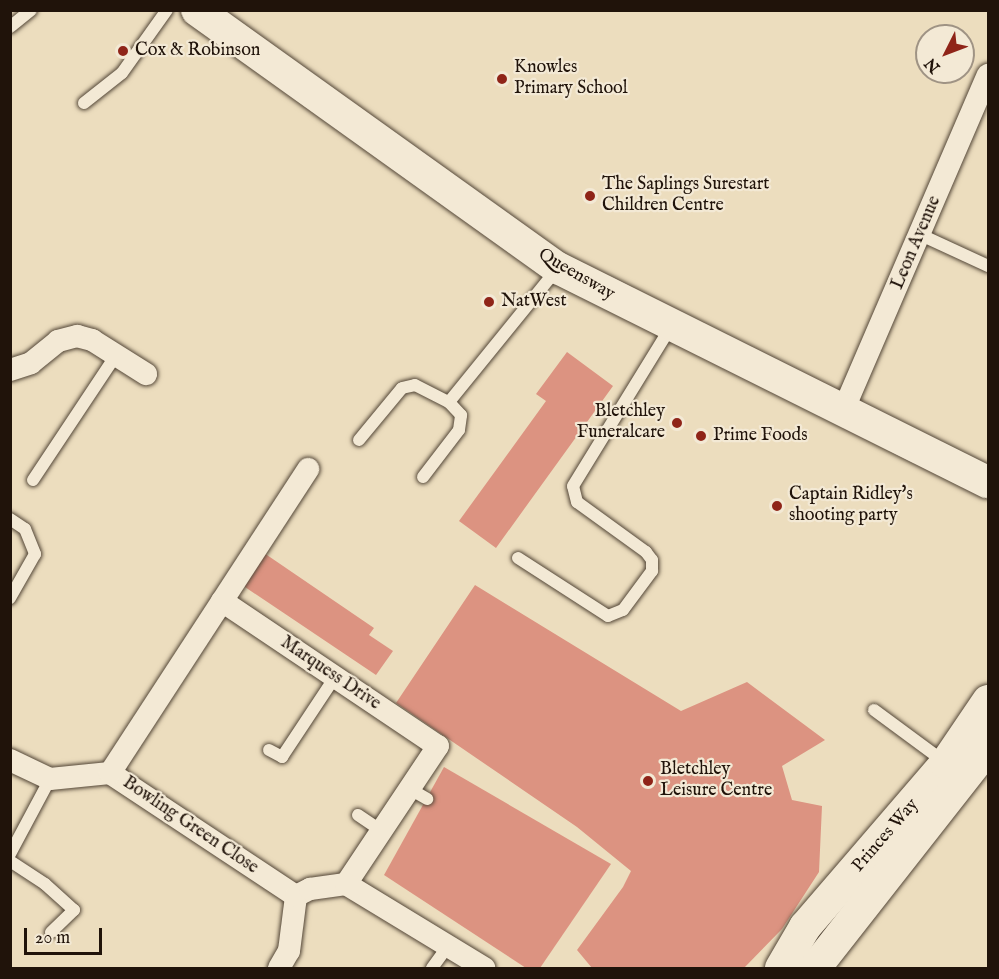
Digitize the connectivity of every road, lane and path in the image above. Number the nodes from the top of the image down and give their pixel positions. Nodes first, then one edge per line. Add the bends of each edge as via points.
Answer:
1 (31, 10) edge
2 (167, 10) edge
3 (197, 10) edge
4 (10, 27) edge
5 (988, 75) edge
6 (84, 103) dead end
7 (921, 235) junction
8 (988, 266) edge
9 (558, 268) junction
10 (671, 327) junction
11 (116, 355) junction
12 (10, 370) edge
13 (146, 374) dead end
14 (448, 402) junction
15 (843, 411) junction
16 (359, 440) dead end
17 (308, 469) dead end
18 (423, 477) dead end
19 (33, 480) dead end
20 (988, 482) edge
21 (10, 519) edge
22 (518, 558) dead end
23 (10, 598) edge
24 (222, 601) junction
25 (335, 677) junction
26 (988, 701) edge
27 (874, 710) dead end
28 (269, 750) dead end
29 (986, 758) edge
30 (10, 760) edge
31 (946, 763) junction
32 (110, 773) junction
33 (50, 778) junction
34 (358, 815) dead end
35 (382, 831) junction
36 (10, 854) edge
37 (10, 861) edge
38 (346, 884) junction
39 (304, 893) junction
40 (51, 932) dead end
41 (447, 947) junction
42 (279, 969) edge
43 (432, 969) edge
44 (484, 969) edge
45 (781, 969) edge
46 (815, 969) edge

1 - 4 lane
2 - 6 lane via 122,73
3 - 9 street, Queensway
5 - 7 street, Leon Avenue
7 - 8 lane
7 - 15 street, Leon Avenue
9 - 10 street, Queensway
9 - 14 lane
10 - 15 street, Queensway
10 - 22 lane via 573,486 578,502 646,552 652,560 652,571 623,610 608,616
11 - 12 street via 92,340 67,337 31,363
11 - 13 street
11 - 19 lane
14 - 16 lane via 415,385 402,388
14 - 18 lane via 461,415 459,430
15 - 20 street, Queensway
17 - 24 street
21 - 23 lane via 25,530 35,554
24 - 25 street, Marquess Drive
24 - 32 street
25 - 28 lane via 282,757
25 - 35 street, Marquess Drive via 438,746 418,794
26 - 31 street, Princes Way
27 - 31 lane
29 - 46 street, Princes Way
30 - 33 street, Bowling Green Close
31 - 45 street, Princes Way via 805,927
32 - 33 street, Bowling Green Close
32 - 39 street, Bowling Green Close
33 - 36 lane
34 - 35 lane
35 - 38 street
37 - 40 lane via 45,884 74,910
38 - 39 street
38 - 41 street
39 - 42 street via 289,951
41 - 43 lane
41 - 44 street

